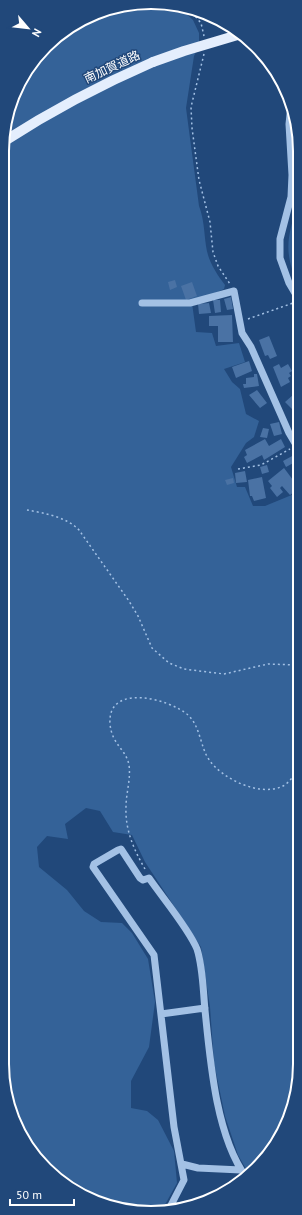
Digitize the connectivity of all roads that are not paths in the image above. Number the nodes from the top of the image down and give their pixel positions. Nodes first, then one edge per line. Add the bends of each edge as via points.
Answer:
1 (234, 36) edge
2 (289, 120) edge
3 (9, 138) edge
4 (293, 290) edge
5 (142, 303) dead end
6 (293, 439) edge
7 (205, 1008) junction
8 (161, 1014) junction
9 (182, 1164) junction
10 (241, 1170) junction
11 (243, 1173) edge
12 (171, 1205) edge

1 - 3 main road, 南加賀道路, bridge via 184,50 111,80
2 - 4 street via 291,197 280,239 280,258
5 - 6 street via 190,303 234,291 242,332
7 - 8 street
7 - 8 street via 197,950 191,938 149,878 140,878 121,849 93,867 152,951
7 - 10 street via 219,1112
8 - 9 street via 174,1127
9 - 10 street via 198,1168
9 - 12 street via 184,1180
10 - 11 street

